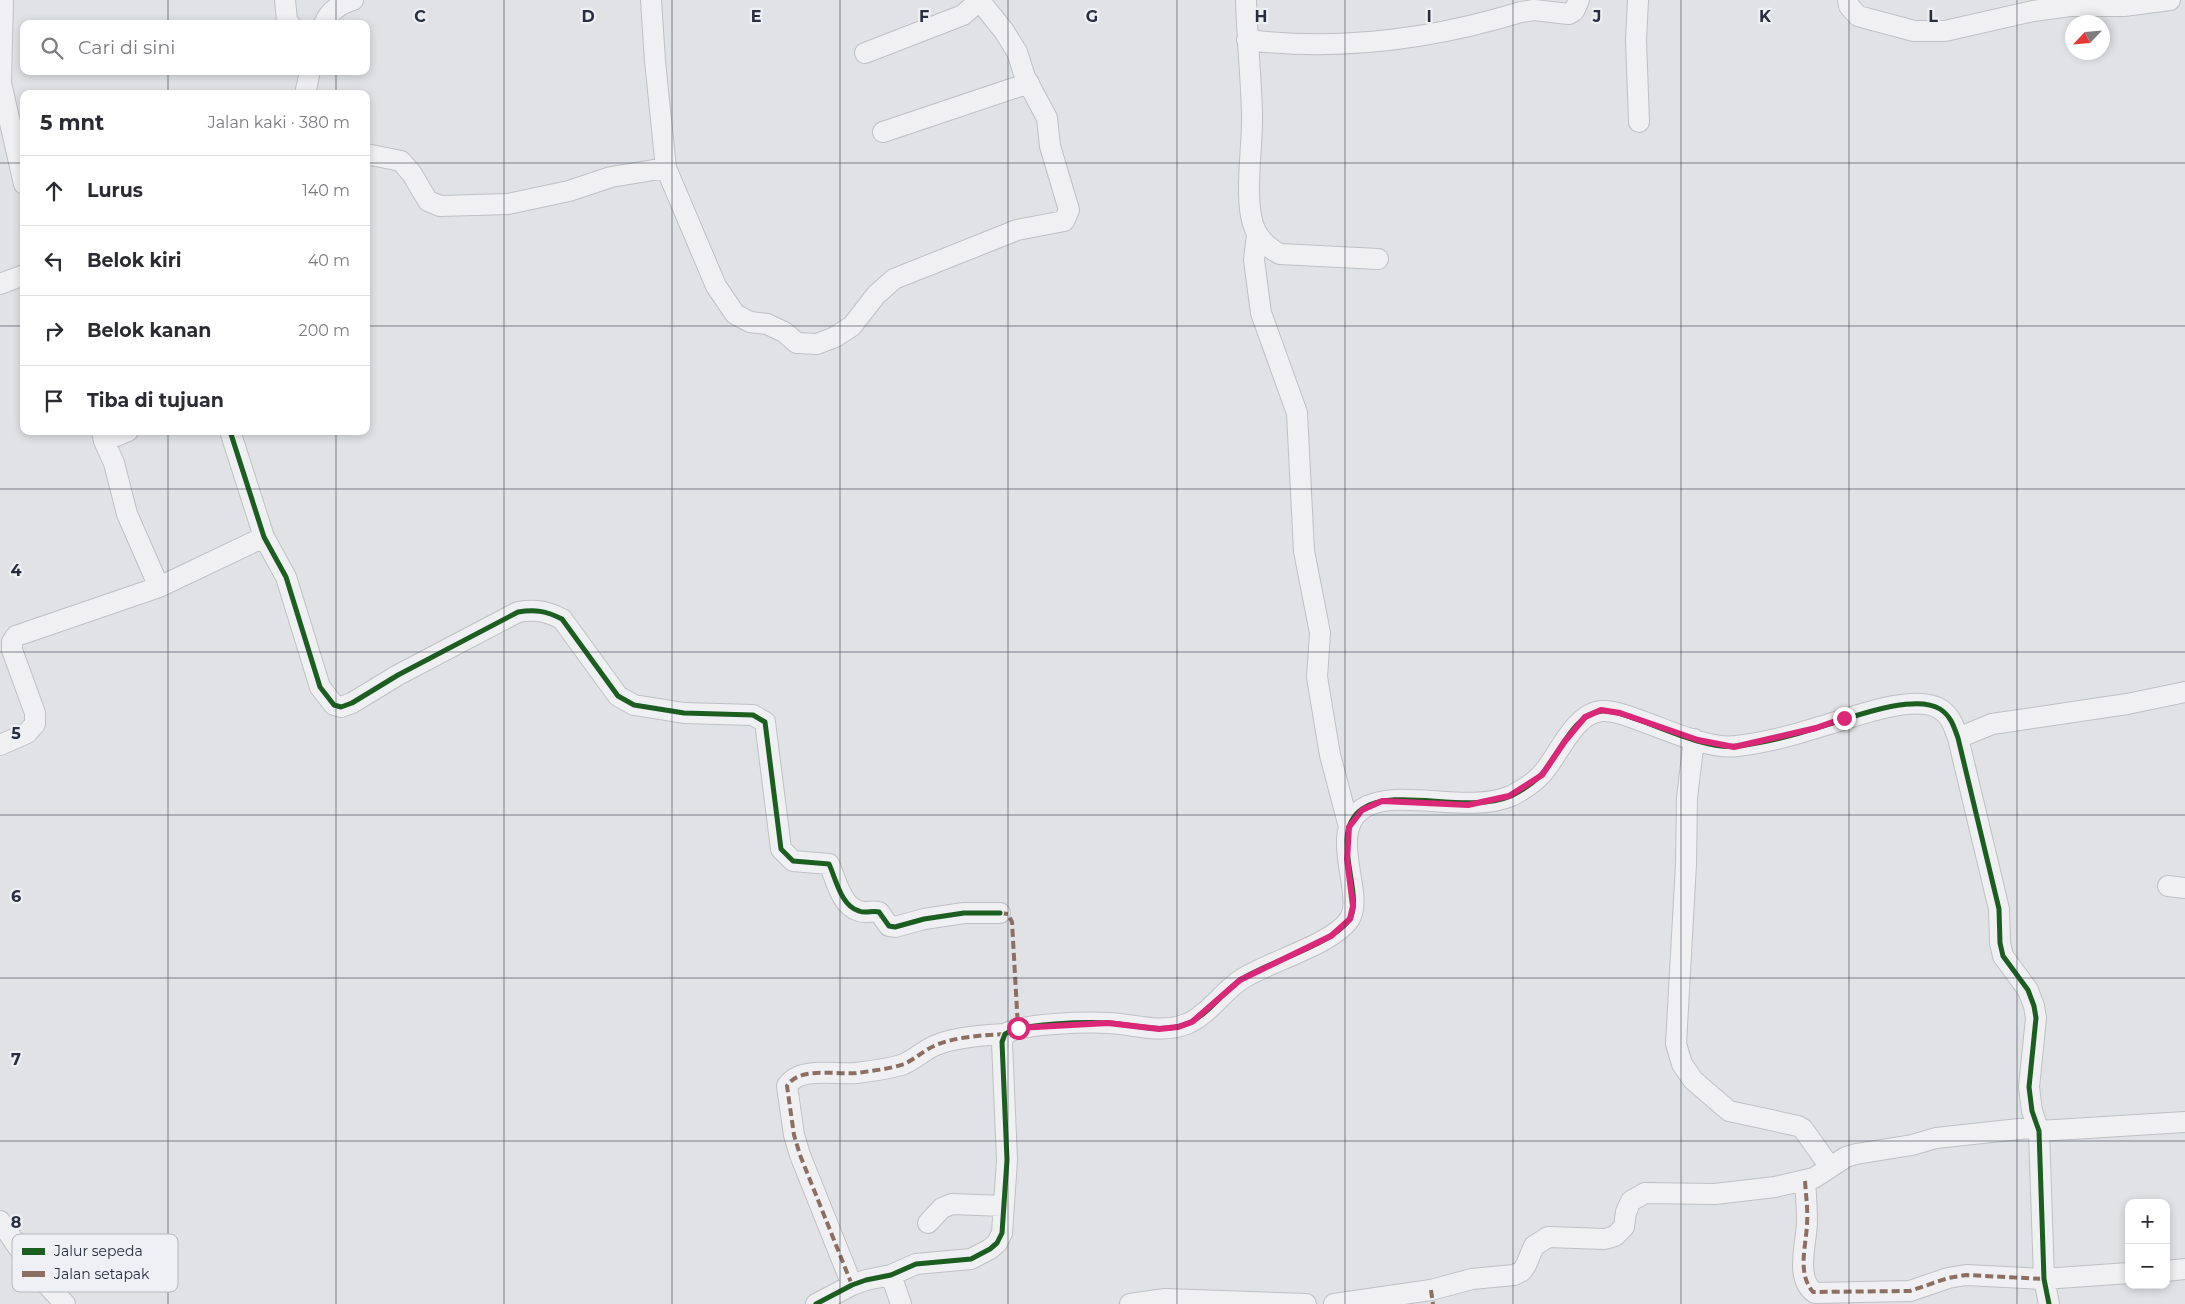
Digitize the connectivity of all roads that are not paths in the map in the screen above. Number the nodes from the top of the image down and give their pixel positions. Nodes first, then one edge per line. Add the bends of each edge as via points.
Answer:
1 (3, 0) edge
2 (285, 0) edge
3 (352, 0) edge
4 (651, 0) edge
5 (979, 0) edge
6 (1246, 0) edge
7 (1579, 0) edge
8 (1638, 0) edge
9 (1848, 0) edge
10 (2170, 0) edge
11 (287, 20) edge
12 (327, 20) edge
13 (1247, 40) junction
14 (866, 53) dead end
15 (309, 75) edge
16 (1029, 83) junction
17 (305, 90) edge
18 (1639, 122) dead end
19 (883, 132) dead end
20 (12, 137) edge
21 (370, 155) edge
22 (20, 168) edge
23 (666, 168) junction
24 (1257, 235) junction
25 (1378, 259) dead end
26 (20, 276) edge
27 (0, 284) edge
28 (231, 435) edge
29 (103, 436) edge
30 (264, 537) junction
31 (159, 587) junction
32 (2185, 692) edge
33 (1958, 738) junction
34 (1694, 739) junction
35 (0, 745) edge
36 (1349, 827) junction
37 (1000, 913) dead end
38 (1005, 1034) junction
39 (2185, 1122) edge
40 (2038, 1129) junction
41 (1830, 1167) junction
42 (1805, 1181) junction
43 (1004, 1206) junction
44 (0, 1221) edge
45 (928, 1223) dead end
46 (12, 1238) edge
47 (2185, 1270) edge
48 (2170, 1271) edge
49 (2125, 1273) edge
50 (891, 1275) junction
51 (2044, 1279) junction
52 (852, 1285) junction
53 (54, 1292) edge
54 (1432, 1297) edge
55 (65, 1304) edge
56 (816, 1304) edge
57 (901, 1304) edge
58 (1130, 1304) edge
59 (1306, 1304) edge
60 (1334, 1304) edge
61 (2049, 1304) edge

1 - 20 street via 1,83
2 - 11 street
3 - 12 street via 342,3
4 - 23 street
5 - 14 street via 963,15
5 - 16 street via 1017,52
6 - 13 street
7 - 13 street via 1569,14 1534,10 1521,12 1414,38 1319,44
8 - 18 street
9 - 10 street via 1858,16 1930,32 2070,6 2124,6
13 - 24 street via 1252,114 1250,192 1252,222
15 - 17 street
16 - 19 street
16 - 23 street via 1047,118 1050,146 1069,210 1064,221 1017,230 894,279 876,295 852,326 817,344 797,343 768,324 750,322 735,314 716,286
20 - 22 street
21 - 23 street via 401,161 428,201 440,206 508,204 568,191 611,177
24 - 25 street via 1280,254
24 - 36 street via 1254,260 1261,313 1298,412 1304,551 1320,633 1318,677 1330,755
26 - 27 street
28 - 30 street
29 - 31 street via 114,463 127,514
30 - 31 street
30 - 37 street via 286,577 320,687 334,705 341,707 352,703 518,612 538,610 551,613 562,619 618,696 634,705 684,713 753,715 765,722 781,849 793,861 830,864 837,884 852,908 860,912 879,912 889,926 895,927 964,912
31 - 35 street via 16,636 12,650 35,712 35,724 27,734
32 - 33 street via 1992,724
33 - 34 street via 1950,718 1939,708 1918,703 1844,718 1816,728 1734,747
33 - 40 street via 1999,909 2000,943 2004,956 2028,990 2034,1006 2036,1018 2028,1086
34 - 36 street via 1620,713 1601,710 1585,717 1542,775 1509,796 1468,805 1382,801 1362,810
34 - 41 street via 1687,798 1676,1044 1682,1064 1693,1080 1729,1111 1798,1126
36 - 38 street via 1347,859 1353,906 1350,919 1331,936 1240,980 1192,1022 1159,1029 1108,1023 1025,1026
38 - 43 street via 1002,1042 1007,1160
38 - 52 street via 982,1035 935,1045 903,1064 890,1067 855,1073 808,1074 790,1081 794,1134 800,1155
39 - 40 street
40 - 41 street via 1936,1138 1846,1157
40 - 51 street
41 - 42 street
42 - 51 street via 1807,1224 1803,1265 1813,1292 1910,1291 1966,1275
42 - 54 street via 1715,1194 1645,1194 1631,1201 1624,1227 1615,1236 1605,1239 1548,1237 1534,1246 1522,1271 1514,1275 1472,1279
43 - 45 street via 952,1204 942,1208
43 - 50 street via 1002,1233 990,1250 971,1259 916,1264
44 - 46 street
47 - 48 street
49 - 51 street
50 - 52 street
50 - 57 street
51 - 61 street
52 - 56 street
53 - 55 street
54 - 60 street
58 - 59 street via 1164,1299

